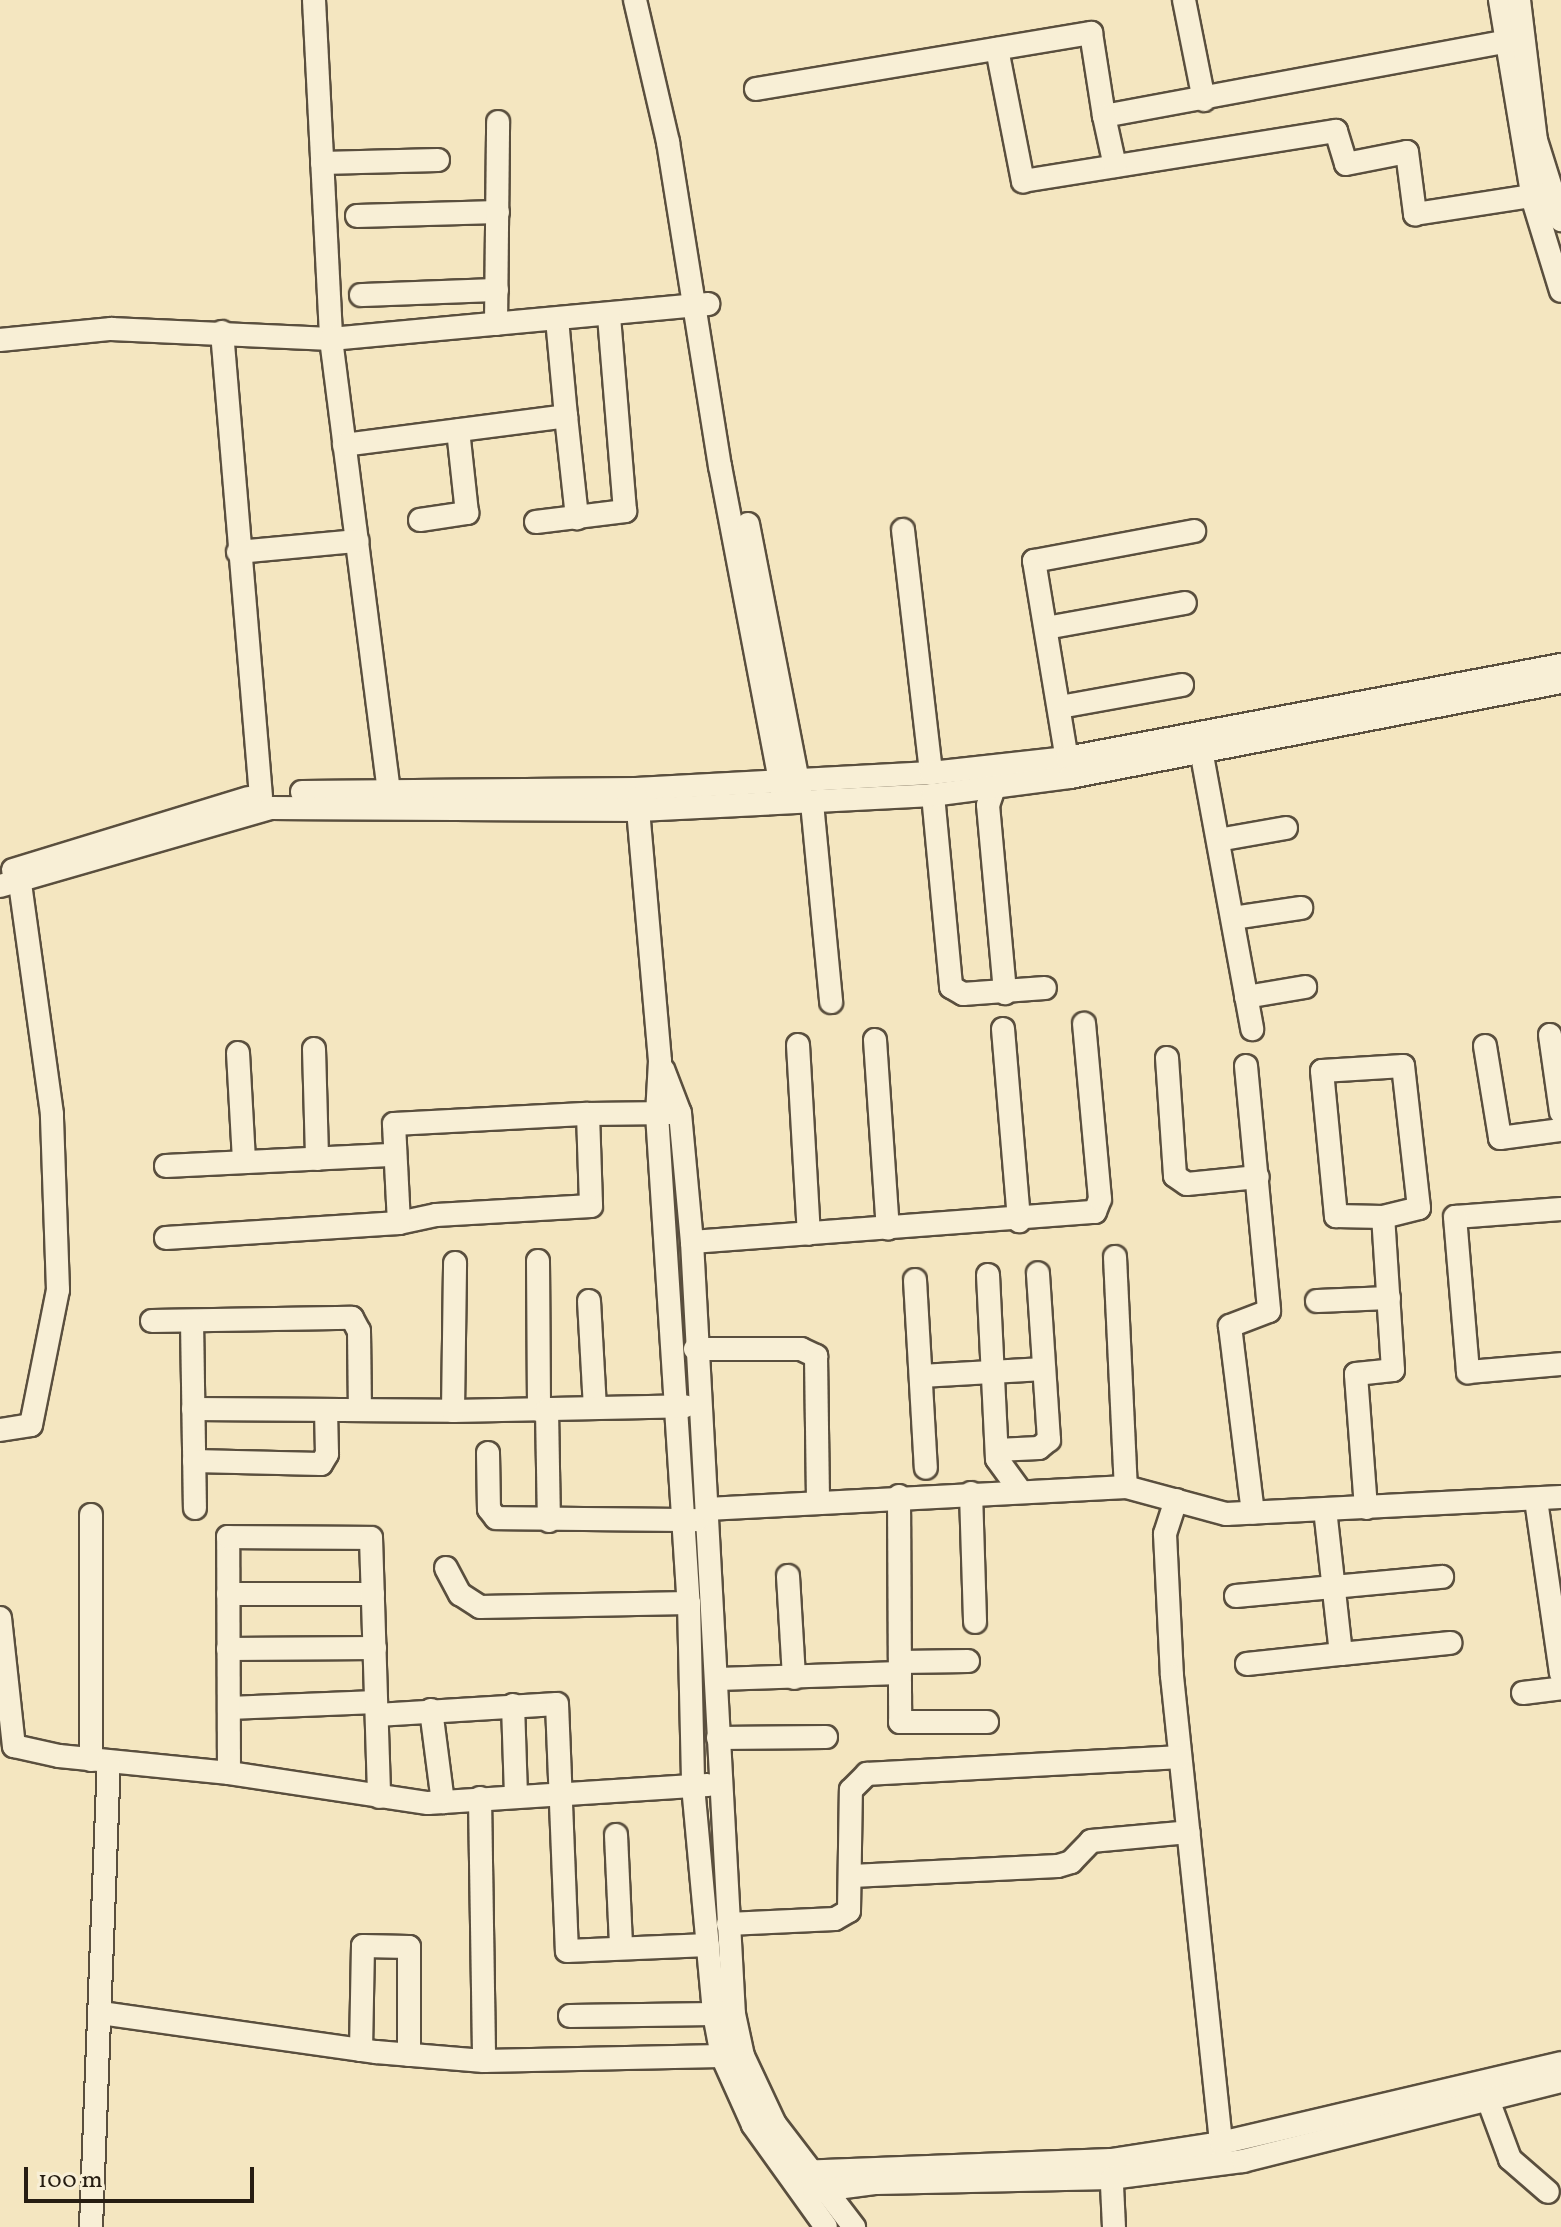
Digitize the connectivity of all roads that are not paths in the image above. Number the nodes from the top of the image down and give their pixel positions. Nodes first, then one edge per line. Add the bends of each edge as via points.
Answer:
1 (314, 0) edge
2 (635, 0) edge
3 (651, 0) edge
4 (1184, 0) edge
5 (1500, 0) edge
6 (1519, 0) edge
7 (1514, 40) junction
8 (997, 49) junction
9 (756, 89) dead end
10 (1204, 100) junction
11 (1104, 116) junction
12 (498, 122) dead end
13 (438, 160) dead end
14 (322, 163) junction
15 (1115, 166) junction
16 (1542, 196) junction
17 (498, 212) junction
18 (357, 216) dead end
19 (1556, 220) edge
20 (1554, 246) edge
21 (497, 290) junction
22 (1561, 291) edge
23 (361, 295) dead end
24 (702, 305) junction
25 (609, 315) junction
26 (557, 319) junction
27 (496, 324) junction
28 (222, 332) junction
29 (331, 339) junction
30 (0, 340) edge
31 (566, 416) junction
32 (458, 430) junction
33 (344, 445) junction
34 (577, 518) junction
35 (420, 520) dead end
36 (536, 522) dead end
37 (903, 530) dead end
38 (1194, 531) dead end
39 (357, 541) junction
40 (238, 552) junction
41 (1185, 603) dead end
42 (1046, 628) junction
43 (1561, 665) edge
44 (1561, 682) edge
45 (1182, 685) dead end
46 (1060, 707) junction
47 (1200, 742) junction
48 (1068, 768) junction
49 (932, 784) junction
50 (994, 788) junction
51 (389, 789) junction
52 (796, 795) junction
53 (261, 796) junction
54 (637, 800) junction
55 (1286, 828) dead end
56 (1218, 840) junction
57 (9, 878) edge
58 (1301, 908) dead end
59 (1233, 918) junction
60 (1305, 987) dead end
61 (1045, 988) dead end
62 (1005, 993) junction
63 (1246, 997) junction
64 (831, 1002) dead end
65 (1084, 1024) dead end
66 (1003, 1029) dead end
67 (1252, 1029) dead end
68 (1550, 1035) dead end
69 (875, 1040) dead end
70 (798, 1045) dead end
71 (1485, 1046) dead end
72 (314, 1049) dead end
73 (238, 1053) dead end
74 (1167, 1058) dead end
75 (660, 1061) junction
76 (1246, 1066) dead end
77 (1561, 1112) edge
78 (680, 1113) junction
79 (588, 1114) junction
80 (657, 1114) junction
81 (1561, 1130) edge
82 (395, 1155) junction
83 (317, 1159) junction
84 (244, 1162) junction
85 (166, 1166) dead end
86 (1258, 1177) junction
87 (1561, 1209) edge
88 (1383, 1217) junction
89 (1019, 1221) junction
90 (399, 1223) junction
91 (888, 1229) junction
92 (809, 1234) junction
93 (166, 1238) dead end
94 (692, 1242) junction
95 (1115, 1257) dead end
96 (538, 1261) dead end
97 (455, 1263) dead end
98 (1038, 1273) dead end
99 (988, 1275) dead end
100 (915, 1280) dead end
101 (1389, 1298) junction
102 (589, 1301) dead end
103 (1317, 1301) dead end
104 (152, 1321) dead end
105 (192, 1321) junction
106 (695, 1349) junction
107 (1561, 1364) edge
108 (1044, 1369) junction
109 (994, 1372) junction
110 (921, 1376) junction
111 (699, 1405) junction
112 (673, 1406) junction
113 (595, 1408) junction
114 (193, 1409) junction
115 (360, 1409) junction
116 (326, 1410) junction
117 (543, 1410) junction
118 (453, 1411) junction
119 (0, 1430) edge
120 (997, 1450) junction
121 (488, 1453) dead end
122 (194, 1461) junction
123 (926, 1468) dead end
124 (1126, 1487) junction
125 (1020, 1491) junction
126 (971, 1493) junction
127 (899, 1496) junction
128 (1561, 1497) edge
129 (818, 1499) junction
130 (1176, 1500) junction
131 (1536, 1500) junction
132 (195, 1508) dead end
133 (1366, 1508) junction
134 (1325, 1510) junction
135 (1253, 1513) junction
136 (707, 1514) junction
137 (91, 1515) dead end
138 (549, 1521) junction
139 (682, 1521) junction
140 (446, 1568) dead end
141 (788, 1576) dead end
142 (1442, 1577) dead end
143 (1333, 1585) junction
144 (228, 1594) junction
145 (373, 1594) junction
146 (1236, 1596) dead end
147 (689, 1603) junction
148 (0, 1618) edge
149 (975, 1622) dead end
150 (1450, 1643) dead end
151 (375, 1648) junction
152 (228, 1649) junction
153 (1341, 1654) junction
154 (3, 1659) edge
155 (968, 1661) dead end
156 (1247, 1664) dead end
157 (900, 1667) junction
158 (1561, 1673) edge
159 (794, 1678) junction
160 (718, 1679) junction
161 (1561, 1688) edge
162 (1523, 1693) dead end
163 (513, 1705) junction
164 (229, 1708) junction
165 (376, 1708) junction
166 (431, 1710) junction
167 (987, 1722) dead end
168 (826, 1737) dead end
169 (718, 1738) junction
170 (7, 1750) edge
171 (1180, 1757) junction
172 (100, 1761) junction
173 (229, 1773) junction
174 (720, 1785) junction
175 (693, 1786) junction
176 (560, 1791) junction
177 (516, 1794) junction
178 (379, 1797) junction
179 (480, 1798) junction
180 (443, 1802) junction
181 (1189, 1832) junction
182 (616, 1835) dead end
183 (852, 1876) junction
184 (728, 1924) junction
185 (708, 1945) junction
186 (621, 1947) junction
187 (101, 2013) junction
188 (714, 2014) junction
189 (570, 2016) dead end
190 (361, 2050) junction
191 (409, 2055) junction
192 (732, 2056) junction
193 (484, 2061) junction
194 (1561, 2063) edge
195 (1561, 2081) edge
196 (1487, 2097) junction
197 (1221, 2143) junction
198 (1111, 2169) junction
199 (796, 2172) junction
200 (824, 2190) junction
201 (1548, 2192) dead end
202 (799, 2193) junction
203 (91, 2227) edge
204 (826, 2227) edge
205 (854, 2227) edge
206 (1114, 2227) edge

1 - 14 street
2 - 24 street
3 - 24 street via 674,101
4 - 10 street
5 - 7 street
6 - 7 street
7 - 10 street
7 - 16 street
8 - 9 street
8 - 11 street via 1091,33
8 - 15 street via 1023,181
10 - 11 street
11 - 15 street
12 - 17 street
13 - 14 street
14 - 29 street
15 - 16 street via 1336,131 1346,164 1407,152 1415,214
16 - 19 street
17 - 18 street
17 - 21 street
19 - 20 street
20 - 22 street
21 - 23 street
21 - 27 street
24 - 25 street
24 - 52 street
25 - 26 street
25 - 34 street via 625,511
26 - 27 street
26 - 31 street
27 - 29 street
28 - 29 street
28 - 30 street via 111,329
28 - 40 street
29 - 33 street
31 - 32 street
31 - 34 street
32 - 33 street
32 - 35 street via 467,513
33 - 39 street
34 - 36 street
37 - 49 street
38 - 42 street via 1034,561
39 - 40 street
39 - 51 street
40 - 53 street
41 - 42 street
42 - 46 street
43 - 47 street
44 - 47 street
45 - 46 street
46 - 48 street
47 - 48 street
47 - 56 street
48 - 49 street
48 - 50 street
49 - 50 street
49 - 52 street
49 - 62 street via 949,981 963,994
50 - 62 street via 988,805
51 - 53 street
51 - 54 street
52 - 54 street
52 - 64 street
53 - 57 street
54 - 57 street via 280,807
54 - 75 street
55 - 56 street
56 - 59 street
57 - 119 street via 52,1114 58,1290 31,1425
58 - 59 street
59 - 63 street
60 - 63 street
61 - 62 street
63 - 67 street
65 - 89 street via 1099,1207 1087,1215
66 - 89 street
68 - 77 street
69 - 91 street
70 - 92 street
71 - 81 street via 1500,1138
72 - 83 street
73 - 84 street
74 - 86 street via 1175,1176 1187,1184
75 - 78 street
75 - 80 street
76 - 86 street
78 - 80 street
78 - 94 street
79 - 80 street
79 - 82 street via 394,1124
79 - 90 street via 591,1206 436,1215
80 - 112 street
82 - 83 street
82 - 90 street
83 - 84 street
84 - 85 street
86 - 135 street via 1269,1311 1230,1326
87 - 107 street via 1455,1217 1468,1372
88 - 88 street via 1419,1208 1403,1066 1322,1071 1336,1216
88 - 101 street
89 - 91 street
90 - 93 street
91 - 92 street
92 - 94 street
94 - 106 street
95 - 124 street
96 - 117 street
97 - 118 street
98 - 108 street
99 - 109 street
100 - 110 street
101 - 103 street
101 - 133 street via 1393,1370 1356,1374
102 - 113 street
104 - 105 street
105 - 114 street
105 - 115 street via 352,1318 359,1331
106 - 111 street
106 - 129 street via 801,1349 816,1356
108 - 109 street
108 - 120 street via 1049,1440 1039,1448
109 - 110 street
109 - 120 street
110 - 123 street
111 - 112 street
111 - 136 street
112 - 113 street
112 - 139 street
113 - 117 street
114 - 116 street
114 - 122 street
115 - 116 street
115 - 118 street
116 - 122 street via 327,1454 321,1464
117 - 118 street
117 - 138 street
120 - 125 street via 999,1469
121 - 138 street via 491,1514
122 - 132 street
124 - 125 street
124 - 130 street
125 - 126 street
126 - 127 street
126 - 149 street
127 - 129 street
127 - 157 street
128 - 131 street
129 - 136 street
130 - 135 street via 1226,1514
130 - 171 street via 1165,1534
131 - 133 street
131 - 158 street
133 - 134 street
134 - 135 street
134 - 143 street
136 - 139 street
136 - 160 street
137 - 172 street
138 - 139 street
139 - 147 street
140 - 147 street via 460,1594 480,1607
141 - 159 street
142 - 143 street
143 - 146 street
143 - 153 street
144 - 145 street
144 - 145 street via 228,1537 371,1538
144 - 152 street
145 - 151 street
147 - 175 street
148 - 154 street
150 - 153 street
151 - 152 street
151 - 165 street
152 - 164 street
153 - 156 street
154 - 170 street
155 - 157 street
157 - 159 street
157 - 167 street via 900,1722
159 - 160 street
160 - 169 street
161 - 162 street
163 - 166 street
163 - 176 street via 557,1704
163 - 177 street
164 - 165 street
164 - 173 street
165 - 166 street
165 - 178 street
166 - 180 street
168 - 169 street
169 - 174 street
170 - 172 street
171 - 181 street
171 - 183 street via 867,1774 851,1790
172 - 173 street
172 - 187 street
173 - 178 street
174 - 175 street
174 - 184 street
175 - 176 street
175 - 185 street
176 - 177 street
176 - 186 street via 567,1951
177 - 179 street
178 - 180 street
179 - 180 street
179 - 193 street
181 - 183 street via 1091,1841 1071,1862 1058,1866
181 - 197 street
182 - 186 street
183 - 184 street via 852,1902 844,1917
184 - 192 street
185 - 186 street
185 - 188 street
187 - 190 street
187 - 203 street
188 - 189 street
188 - 192 street
190 - 191 street
190 - 191 street via 363,1946 409,1947
191 - 193 street
192 - 193 street
192 - 199 street via 753,2125
194 - 197 street
195 - 196 street
196 - 198 street via 1243,2161
196 - 201 street via 1510,2159
197 - 198 street
198 - 199 street
198 - 200 street
198 - 206 street
199 - 200 street
199 - 202 street
200 - 202 street
200 - 205 street
202 - 204 street

